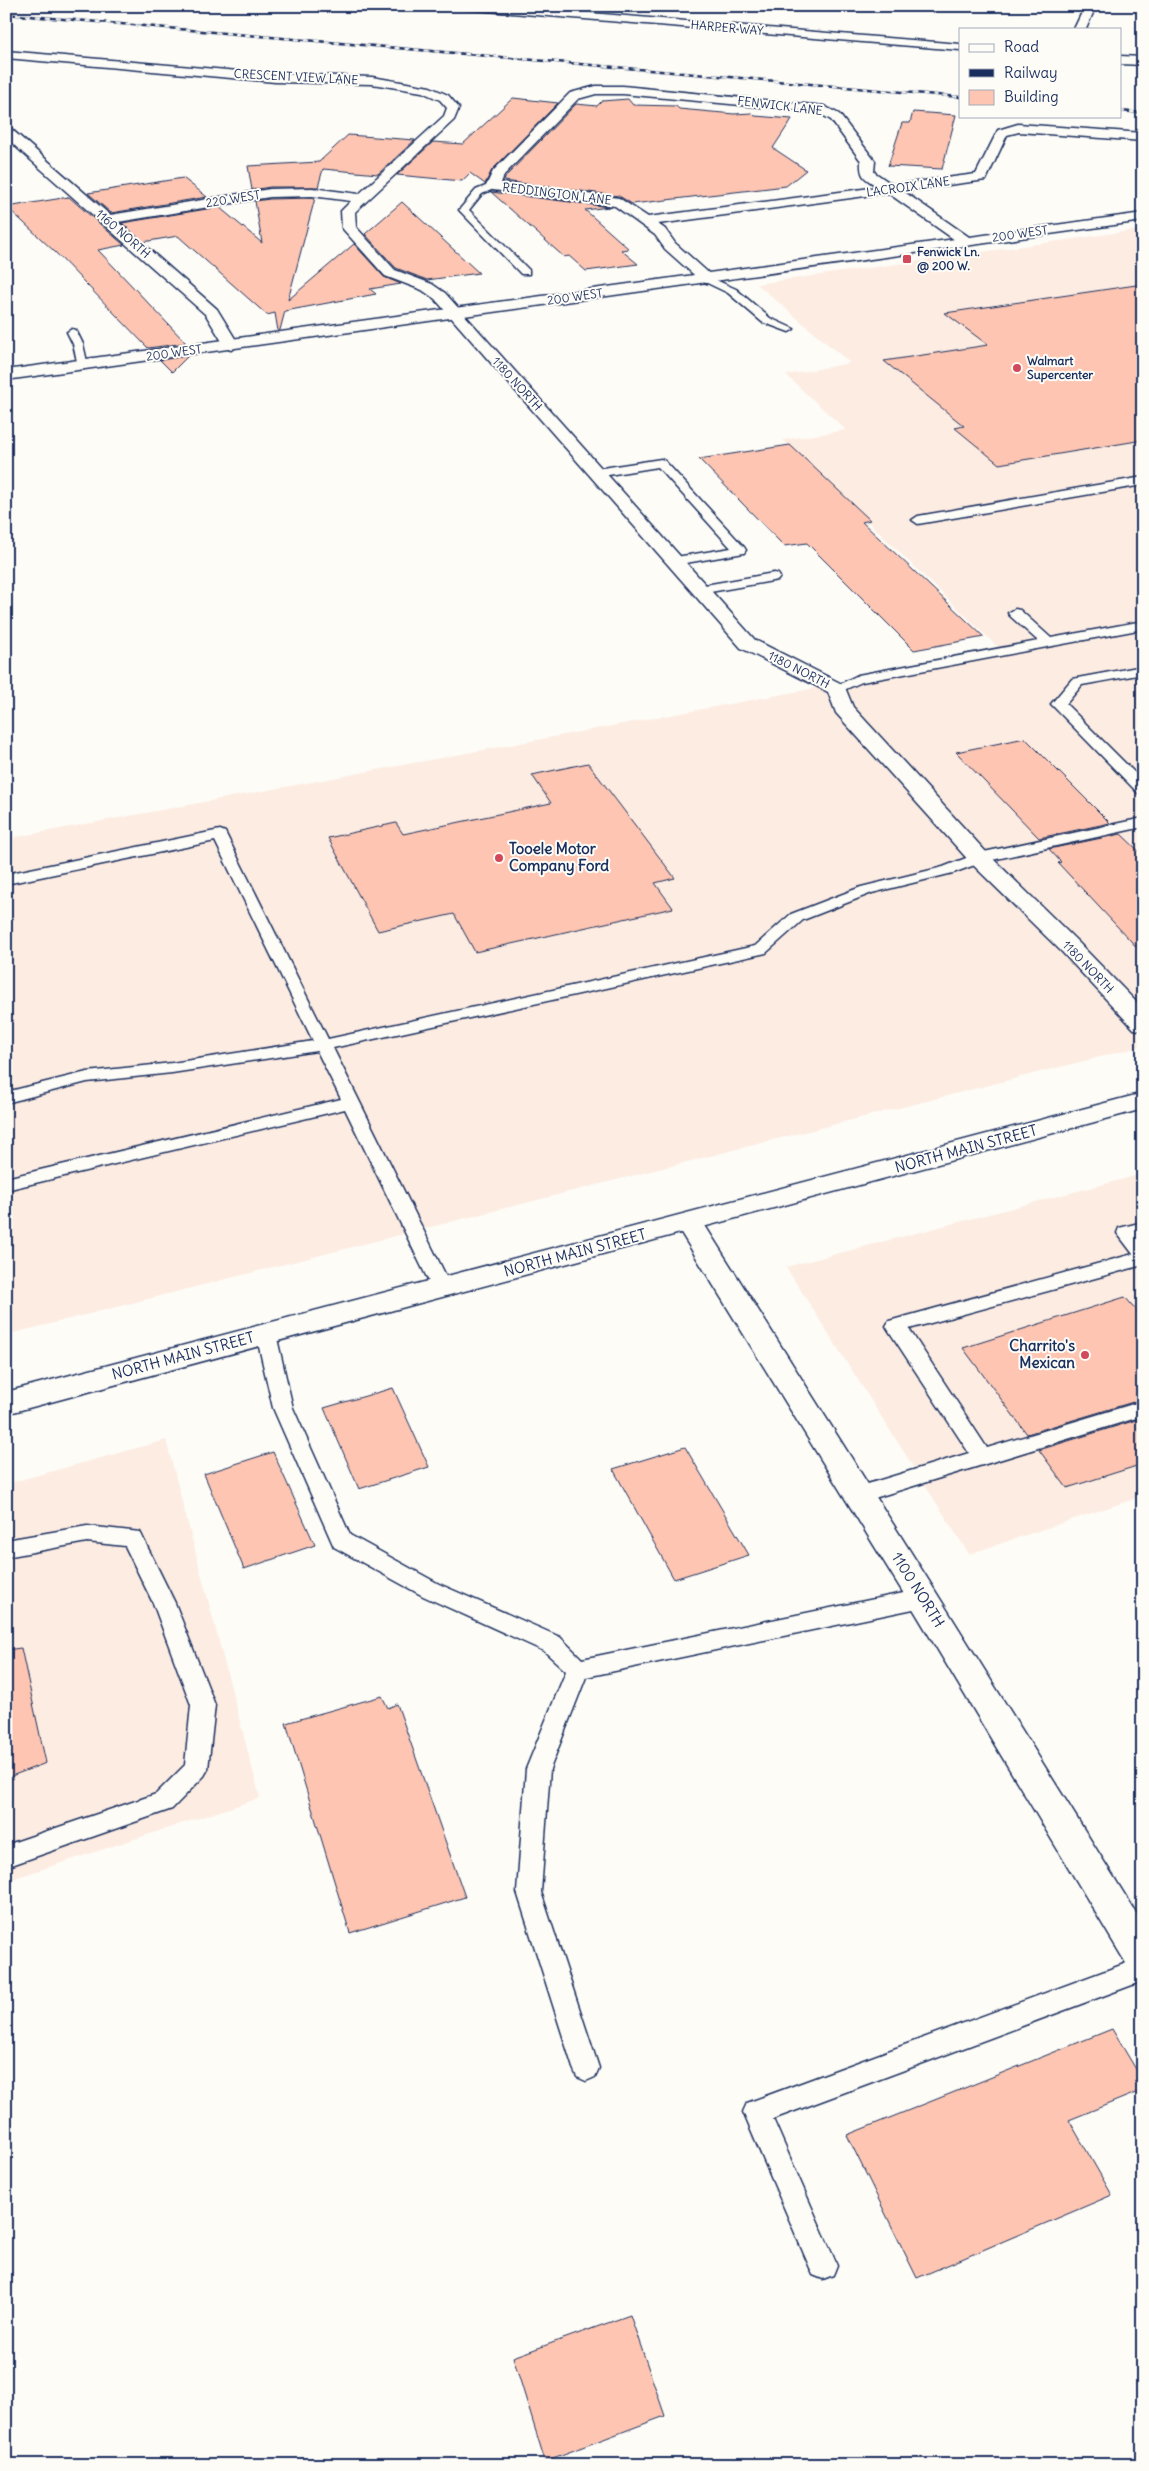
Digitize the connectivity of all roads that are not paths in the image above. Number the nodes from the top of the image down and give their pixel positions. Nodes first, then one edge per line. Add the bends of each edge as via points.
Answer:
1 (463, 6) edge
2 (1091, 6) edge
3 (540, 9) edge
4 (1080, 28) edge
5 (959, 47) edge
6 (6, 54) edge
7 (1122, 60) edge
8 (1143, 62) edge
9 (596, 90) joint
10 (6, 131) edge
11 (1143, 137) edge
12 (493, 186) junction
13 (890, 189) junction
14 (360, 198) junction
15 (1143, 217) edge
16 (107, 220) junction
17 (647, 221) junction
18 (967, 242) junction
19 (525, 272) dead end
20 (706, 278) junction
21 (454, 313) junction
22 (788, 329) dead end
23 (72, 332) dead end
24 (231, 345) junction
25 (83, 366) junction
26 (6, 375) edge
27 (596, 473) junction
28 (1143, 481) edge
29 (918, 520) dead end
30 (674, 562) junction
31 (774, 577) dead end
32 (699, 590) junction
33 (1015, 613) dead end
34 (1143, 625) edge
35 (1048, 643) junction
36 (1143, 670) edge
37 (838, 690) junction
38 (1142, 789) edge
39 (1143, 822) edge
40 (979, 858) junction
41 (6, 879) edge
42 (1143, 1024) edge
43 (323, 1045) junction
44 (6, 1098) edge
45 (1143, 1101) edge
46 (351, 1102) junction
47 (6, 1184) edge
48 (689, 1223) junction
49 (1143, 1228) edge
50 (1143, 1253) edge
51 (1143, 1258) edge
52 (442, 1288) junction
53 (266, 1334) junction
54 (6, 1402) edge
55 (1143, 1408) edge
56 (983, 1458) junction
57 (858, 1495) junction
58 (6, 1549) edge
59 (923, 1598) junction
60 (578, 1669) junction
61 (6, 1856) edge
62 (1143, 1958) edge
63 (1143, 1969) edge
64 (586, 2068) dead end
65 (823, 2265) dead end

1 - 3 main road, HARPER WAY
2 - 4 main road
3 - 5 main road, HARPER WAY
6 - 14 main road, CRESCENT VIEW LANE via 276,78 312,76 412,86 448,100 454,108 450,117
7 - 8 main road
9 - 12 main road, REDDINGTON LANE via 574,96 498,174
9 - 13 main road, FENWICK LANE via 820,109 835,117 868,161 867,173
10 - 16 main road, 1160 NORTH
11 - 13 main road, LACROIX LANE via 1018,128 1002,133 981,177
12 - 17 main road, REDDINGTON LANE via 619,202
12 - 19 lane via 480,192 464,210
13 - 17 main road, LACROIX LANE
13 - 18 main road, FENWICK LANE
14 - 16 main road, 220 WEST via 312,192 270,193
14 - 21 main road, CRESCENT VIEW LANE via 348,211 349,228 390,273 434,292
15 - 18 main road, 200 WEST
16 - 24 main road, 1160 NORTH via 212,312
17 - 20 main road, REDDINGTON LANE
18 - 20 main road, 200 WEST
20 - 21 main road, 200 WEST
20 - 22 lane via 732,291 766,320
21 - 24 main road, 200 WEST
21 - 27 main road, 1180 NORTH
23 - 25 lane
24 - 25 main road, 200 WEST
25 - 26 main road, 200 WEST
27 - 30 main road, 1180 NORTH
27 - 30 lane via 660,463 740,550
28 - 29 lane
30 - 32 main road, 1180 NORTH
31 - 32 lane
32 - 37 main road, 1180 NORTH via 748,644
33 - 35 lane
34 - 35 lane
35 - 37 lane via 858,679
36 - 38 lane via 1077,682 1058,704
37 - 40 main road, 1180 NORTH via 842,709
39 - 40 lane
40 - 42 main road, 1180 NORTH
40 - 43 lane via 948,870 867,890 797,917 760,950
41 - 43 lane via 220,835
43 - 44 lane via 172,1068 87,1077
43 - 46 lane
45 - 48 main road, NORTH MAIN STREET
46 - 47 lane
46 - 52 lane
48 - 52 main road, NORTH MAIN STREET
48 - 57 main road, 1100 NORTH
49 - 50 lane via 1126,1233
51 - 56 lane via 896,1326
52 - 53 main road, NORTH MAIN STREET
53 - 54 main road, NORTH MAIN STREET
53 - 60 lane via 282,1408 342,1541 431,1590 552,1644
55 - 56 lane
56 - 57 lane
57 - 59 main road, 1100 NORTH
58 - 61 lane via 87,1534 132,1538 164,1603 203,1705 196,1769 164,1802
59 - 60 lane
59 - 62 main road, 1100 NORTH
60 - 64 lane via 538,1769 529,1892
63 - 65 lane via 756,2112

